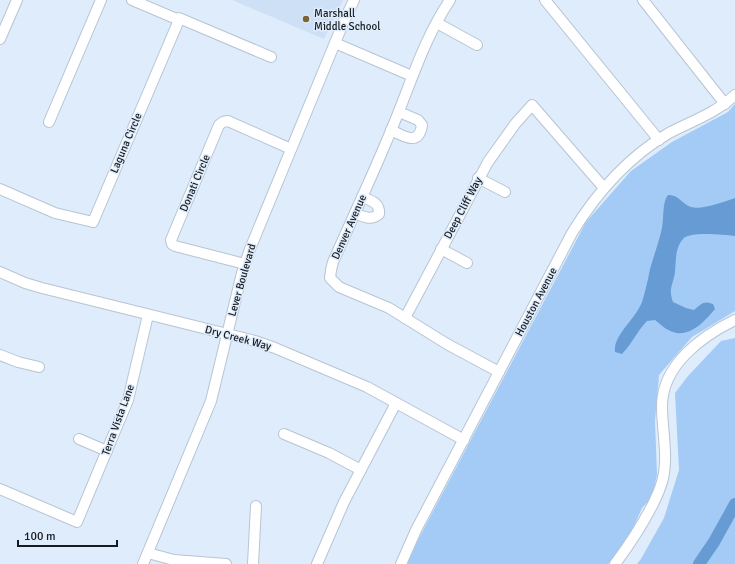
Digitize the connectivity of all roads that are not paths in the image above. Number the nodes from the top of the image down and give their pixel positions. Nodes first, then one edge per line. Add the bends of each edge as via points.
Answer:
1 (17, 0) edge
2 (101, 0) edge
3 (132, 0) edge
4 (354, 0) edge
5 (450, 0) edge
6 (545, 0) edge
7 (643, 0) edge
8 (179, 20) junction
9 (437, 23) junction
10 (0, 39) edge
11 (335, 43) junction
12 (477, 45) dead end
13 (271, 57) dead end
14 (412, 76) junction
15 (735, 95) edge
16 (725, 104) junction
17 (399, 112) junction
18 (49, 122) dead end
19 (391, 130) junction
20 (659, 140) junction
21 (291, 149) junction
22 (478, 178) junction
23 (604, 188) junction
24 (0, 189) edge
25 (505, 192) dead end
26 (362, 197) junction
27 (355, 213) junction
28 (441, 249) junction
29 (467, 263) dead end
30 (245, 264) junction
31 (0, 272) edge
32 (148, 315) junction
33 (405, 318) junction
34 (735, 320) edge
35 (227, 334) junction
36 (0, 355) edge
37 (39, 367) dead end
38 (499, 372) junction
39 (396, 403) junction
40 (284, 434) dead end
41 (79, 439) dead end
42 (464, 440) junction
43 (107, 451) junction
44 (361, 470) junction
45 (0, 489) edge
46 (256, 506) dead end
47 (148, 552) junction
48 (143, 564) edge
49 (226, 564) edge
50 (253, 564) edge
51 (317, 564) edge
52 (401, 564) edge
53 (615, 564) edge

1 - 10 street
2 - 18 street
3 - 8 street
4 - 11 street, Lever Boulevard
5 - 9 street, Denver Avenue
6 - 20 street
7 - 16 street
8 - 13 street
8 - 24 street, Laguna Circle via 93,222 56,213
9 - 12 street
9 - 14 street, Denver Avenue
11 - 14 street
11 - 21 street, Lever Boulevard
14 - 17 street, Denver Avenue
15 - 16 street, Houston Avenue
16 - 20 street, Houston Avenue
17 - 19 street, Denver Avenue
17 - 19 street via 418,120 422,125 421,132 410,139
19 - 26 street, Denver Avenue
20 - 23 street, Houston Avenue via 628,163
21 - 30 street, Lever Boulevard
21 - 30 street, Donati Circle via 228,121 219,125 171,240 175,246
22 - 23 street, Deep Cliff Way via 502,141 532,105
22 - 25 street
22 - 28 street, Deep Cliff Way
23 - 38 street, Houston Avenue via 572,232
26 - 27 street, Denver Avenue
26 - 27 street via 377,203 379,214 369,219
27 - 33 street, Denver Avenue via 333,262 330,278 339,287 377,302
28 - 29 street
28 - 33 street, Deep Cliff Way
30 - 35 street, Lever Boulevard
31 - 32 street, Dry Creek Way via 42,288
32 - 35 street, Dry Creek Way
32 - 43 street, Terra Vista Lane via 128,400
33 - 38 street, Denver Avenue
34 - 53 street via 719,328 692,349 669,377 662,400 662,482 648,514
35 - 39 street, Dry Creek Way via 275,348 368,387
35 - 47 street, Lever Boulevard via 211,401
36 - 37 street
38 - 42 street, Houston Avenue
39 - 42 street, Dry Creek Way
39 - 44 street
40 - 44 street
41 - 43 street
42 - 52 street, Houston Avenue via 416,530
43 - 45 street, Terra Vista Lane via 77,522
44 - 51 street
46 - 50 street
47 - 48 street, Lever Boulevard
47 - 49 street via 174,560

